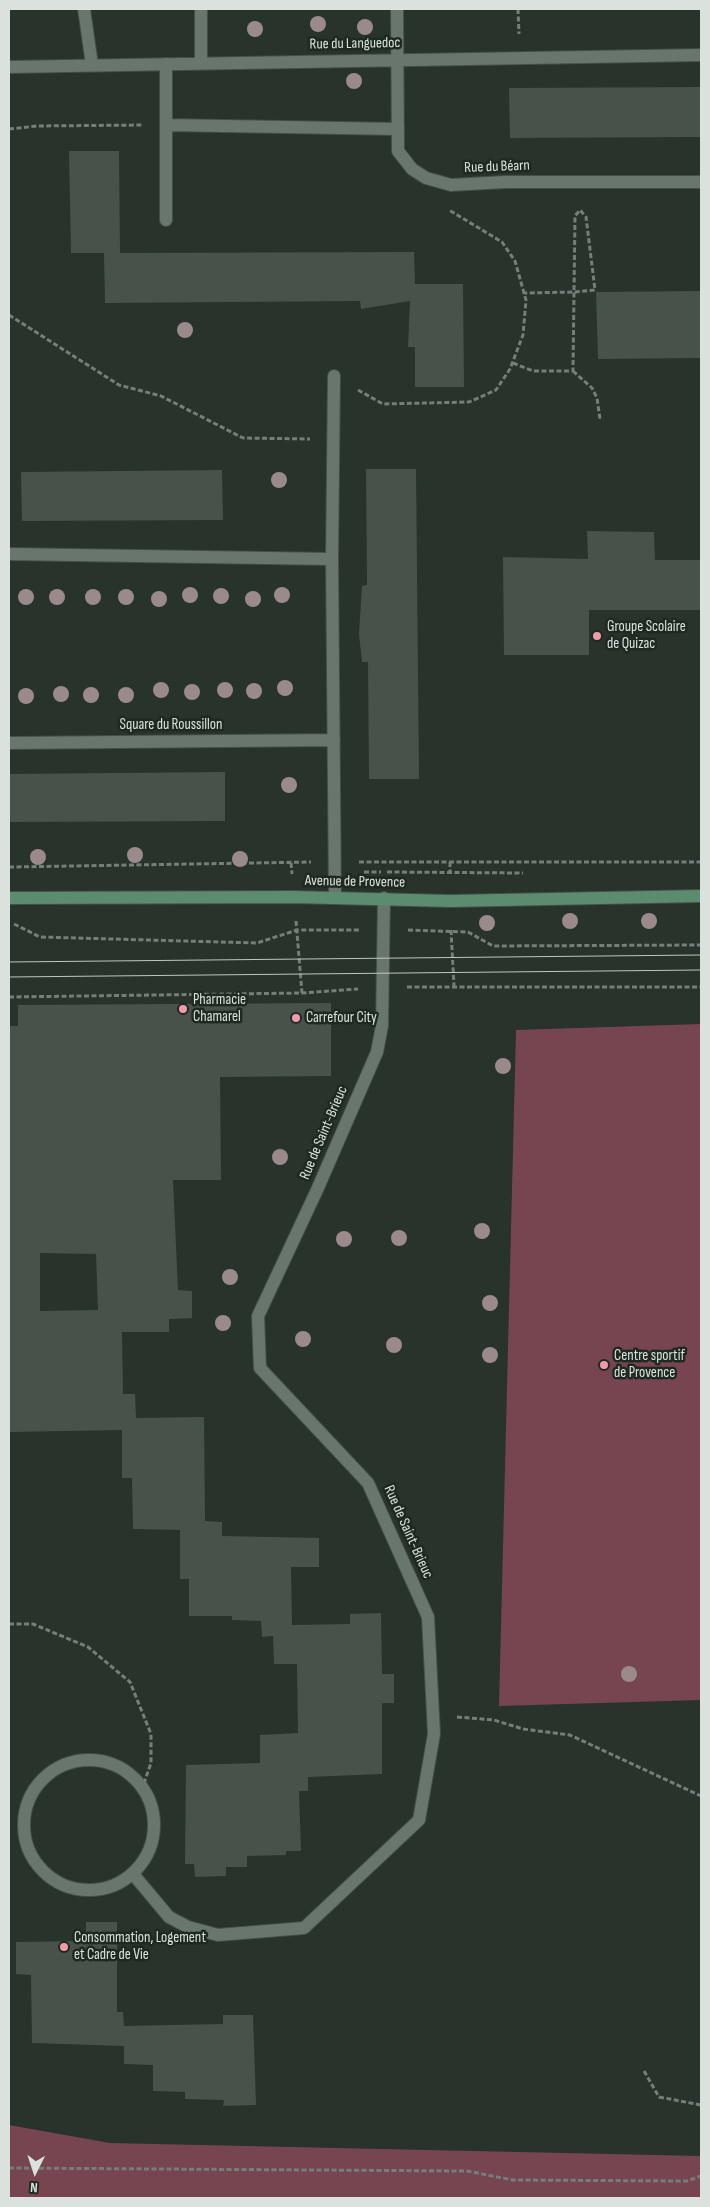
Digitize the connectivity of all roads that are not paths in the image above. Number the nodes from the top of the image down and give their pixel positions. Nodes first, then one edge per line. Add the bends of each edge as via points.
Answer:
1 (84, 9) edge
2 (201, 9) edge
3 (397, 9) edge
4 (701, 55) edge
5 (396, 60) junction
6 (201, 62) junction
7 (166, 64) junction
8 (92, 65) junction
9 (9, 67) edge
10 (166, 125) junction
11 (398, 129) junction
12 (701, 182) edge
13 (166, 220) dead end
14 (334, 376) road end
15 (9, 554) edge
16 (332, 559) junction
17 (334, 740) junction
18 (9, 743) edge
19 (701, 896) edge
20 (9, 898) edge
21 (336, 898) junction
22 (384, 898) junction
23 (133, 1874) junction

1 - 8 street
2 - 6 street
3 - 5 street, Rue du Béarn
4 - 5 street, Rue du Languedoc
5 - 6 street, Rue du Languedoc
5 - 11 street, Rue du Béarn
6 - 7 street, Rue du Languedoc
7 - 8 street, Rue du Languedoc
7 - 10 street
8 - 9 street, Rue du Languedoc
10 - 11 street
10 - 13 street
11 - 12 street, Rue du Béarn via 398,151 412,169 426,178 451,185
14 - 16 street
15 - 16 street
16 - 17 street
17 - 18 street, Square du Roussillon
17 - 21 street
19 - 22 street, Avenue de Provence via 450,901
20 - 21 street, Avenue de Provence
21 - 22 street, Avenue de Provence
22 - 23 street, Rue de Saint-Brieuc via 382,1026 377,1052 258,1316 260,1368 368,1484 428,1617 434,1734 419,1820 304,1928 218,1935 188,1927 169,1917
23 - 23 street via 101,1890 65,1886 49,1877 28,1848 24,1830 25,1812 41,1780 56,1768 74,1761 93,1759 129,1773 143,1786 152,1804 153,1842 146,1860

